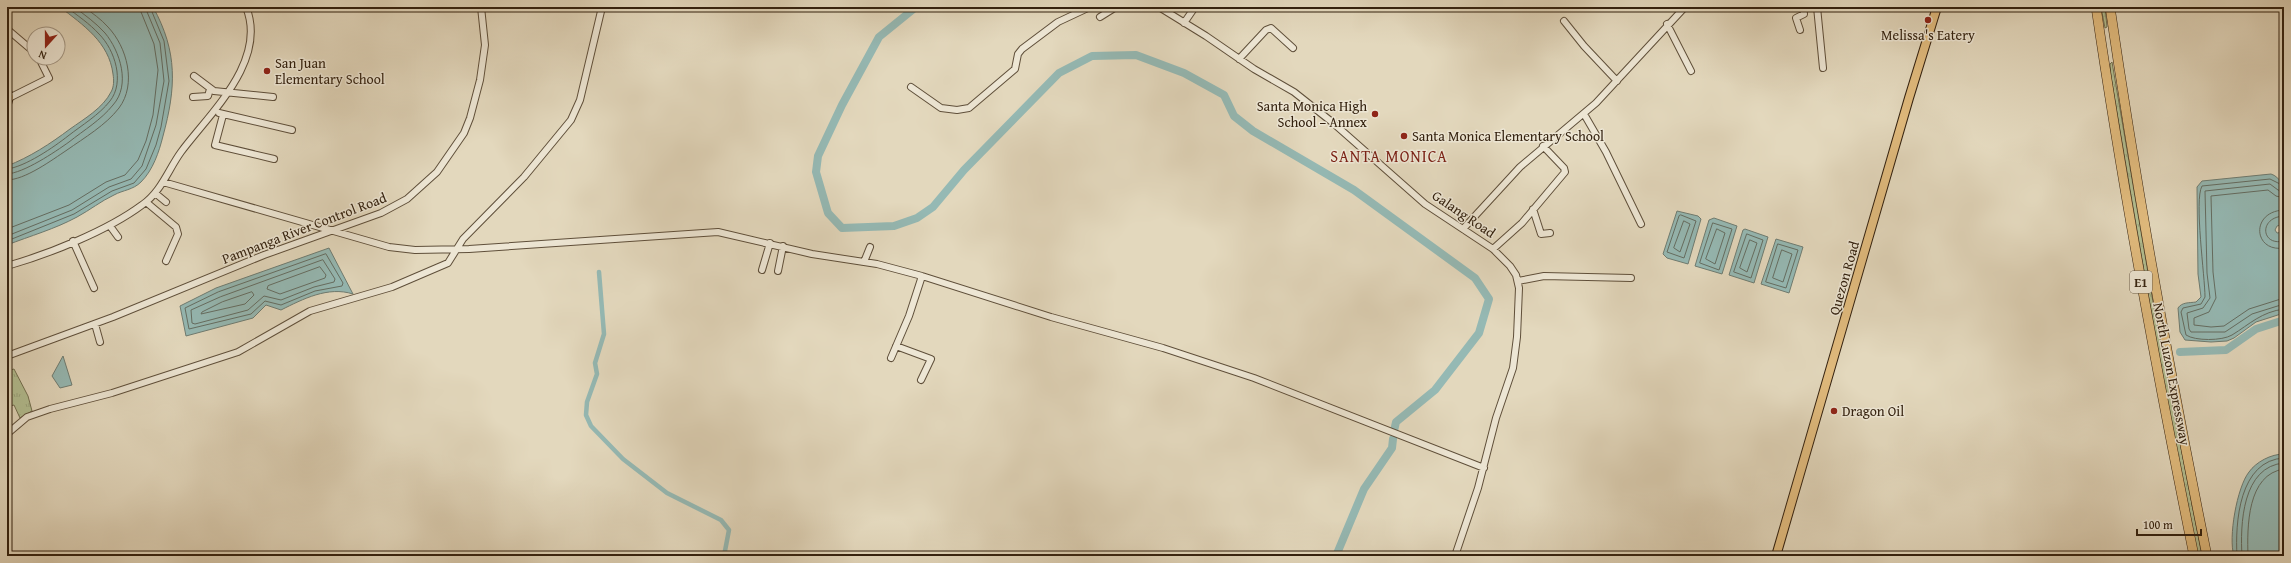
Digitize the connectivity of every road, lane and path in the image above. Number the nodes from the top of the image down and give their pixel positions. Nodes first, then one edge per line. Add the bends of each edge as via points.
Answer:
1 (246, 7) edge
2 (481, 7) edge
3 (602, 7) edge
4 (1090, 7) edge
5 (1116, 7) edge
6 (1159, 7) edge
7 (1195, 7) edge
8 (1685, 7) edge
9 (1803, 7) edge
10 (1817, 7) edge
11 (1938, 7) edge
12 (2096, 7) edge
13 (2110, 7) edge
14 (2113, 7) edge
15 (1100, 17) dead end
16 (1564, 21) dead end
17 (1184, 23) junction
18 (1667, 24) junction
19 (7, 29) edge
20 (1800, 30) dead end
21 (26, 45) edge
22 (1293, 48) dead end
23 (1239, 59) junction
24 (43, 66) edge
25 (1823, 68) dead end
26 (1691, 71) dead end
27 (194, 76) dead end
28 (1617, 81) junction
29 (911, 88) dead end
30 (210, 89) junction
31 (2122, 89) junction
32 (227, 93) junction
33 (193, 97) dead end
34 (273, 97) dead end
35 (8, 98) edge
36 (214, 112) junction
37 (1584, 114) junction
38 (223, 115) junction
39 (292, 130) dead end
40 (1543, 146) junction
41 (274, 159) dead end
42 (163, 182) junction
43 (155, 193) junction
44 (146, 202) junction
45 (166, 202) dead end
46 (1533, 210) junction
47 (1641, 224) dead end
48 (110, 226) junction
49 (1463, 228) junction
50 (333, 230) junction
51 (1550, 233) dead end
52 (118, 238) dead end
53 (73, 241) junction
54 (770, 243) junction
55 (783, 246) junction
56 (870, 247) dead end
57 (456, 249) junction
58 (1493, 249) junction
59 (166, 261) dead end
60 (864, 262) junction
61 (7, 266) edge
62 (762, 270) dead end
63 (778, 271) dead end
64 (922, 276) junction
65 (1630, 278) dead end
66 (1518, 281) junction
67 (94, 288) dead end
68 (95, 324) junction
69 (100, 342) dead end
70 (896, 346) junction
71 (7, 356) edge
72 (891, 358) dead end
73 (921, 380) dead end
74 (7, 434) edge
75 (1484, 468) junction
76 (1455, 556) edge
77 (1776, 556) edge
78 (2194, 556) edge
79 (2207, 556) edge

1 - 32 street via 250,24 246,57
2 - 50 street, Pampanga River Control Road via 485,45 480,80 465,131 434,176 407,199 381,213
3 - 57 street via 580,100 571,120 543,155
4 - 29 street via 1058,22 1022,49 1018,54 1015,69 969,108 941,108
5 - 15 street
6 - 17 street, Galang Road
7 - 17 street
8 - 18 street
9 - 20 street via 1804,14 1796,18
10 - 25 street
11 - 77 main road, Quezon Road via 1909,98
12 - 78 highway, North Luzon Expressway / E1 via 2131,229
13 - 31 highway, North Luzon Expressway / E1
14 - 31 highway
16 - 28 street
17 - 23 street, Galang Road
18 - 26 street
18 - 28 street
19 - 21 street
22 - 23 street via 1271,28 1266,30
23 - 49 street, Galang Road via 1294,92 1425,204
24 - 35 street via 49,78
27 - 30 street
28 - 37 street
30 - 32 street
30 - 33 street via 208,96
31 - 79 highway, North Luzon Expressway / E1 via 2178,412
32 - 34 street
32 - 36 street
36 - 38 street
36 - 42 street via 180,154
37 - 40 street
37 - 47 street via 1606,152
38 - 39 street
38 - 41 street via 215,145
40 - 46 street via 1565,172
40 - 49 street via 1502,184
42 - 43 street
42 - 50 street
43 - 44 street
43 - 45 street
44 - 48 street
44 - 59 street via 176,227 178,234
46 - 51 street via 1541,234
46 - 58 street
48 - 52 street
48 - 53 street
49 - 58 street, Galang Road
50 - 57 street via 393,248
50 - 68 street, Pampanga River Control Road via 203,279
53 - 61 street
53 - 67 street
54 - 55 street
54 - 57 street via 718,232
54 - 62 street
55 - 60 street via 812,254
55 - 63 street
56 - 60 street
57 - 74 street via 448,263 392,287 310,311 238,352 112,393 50,408 27,417
58 - 66 street, Galang Road via 1510,266
60 - 64 street
64 - 70 street
64 - 75 street via 1051,317 1164,348 1254,378
65 - 66 street via 1544,276
66 - 75 street via 1517,337 1513,368 1496,418
68 - 69 street
68 - 71 street, Pampanga River Control Road
70 - 72 street
70 - 73 street via 931,359
75 - 76 street

